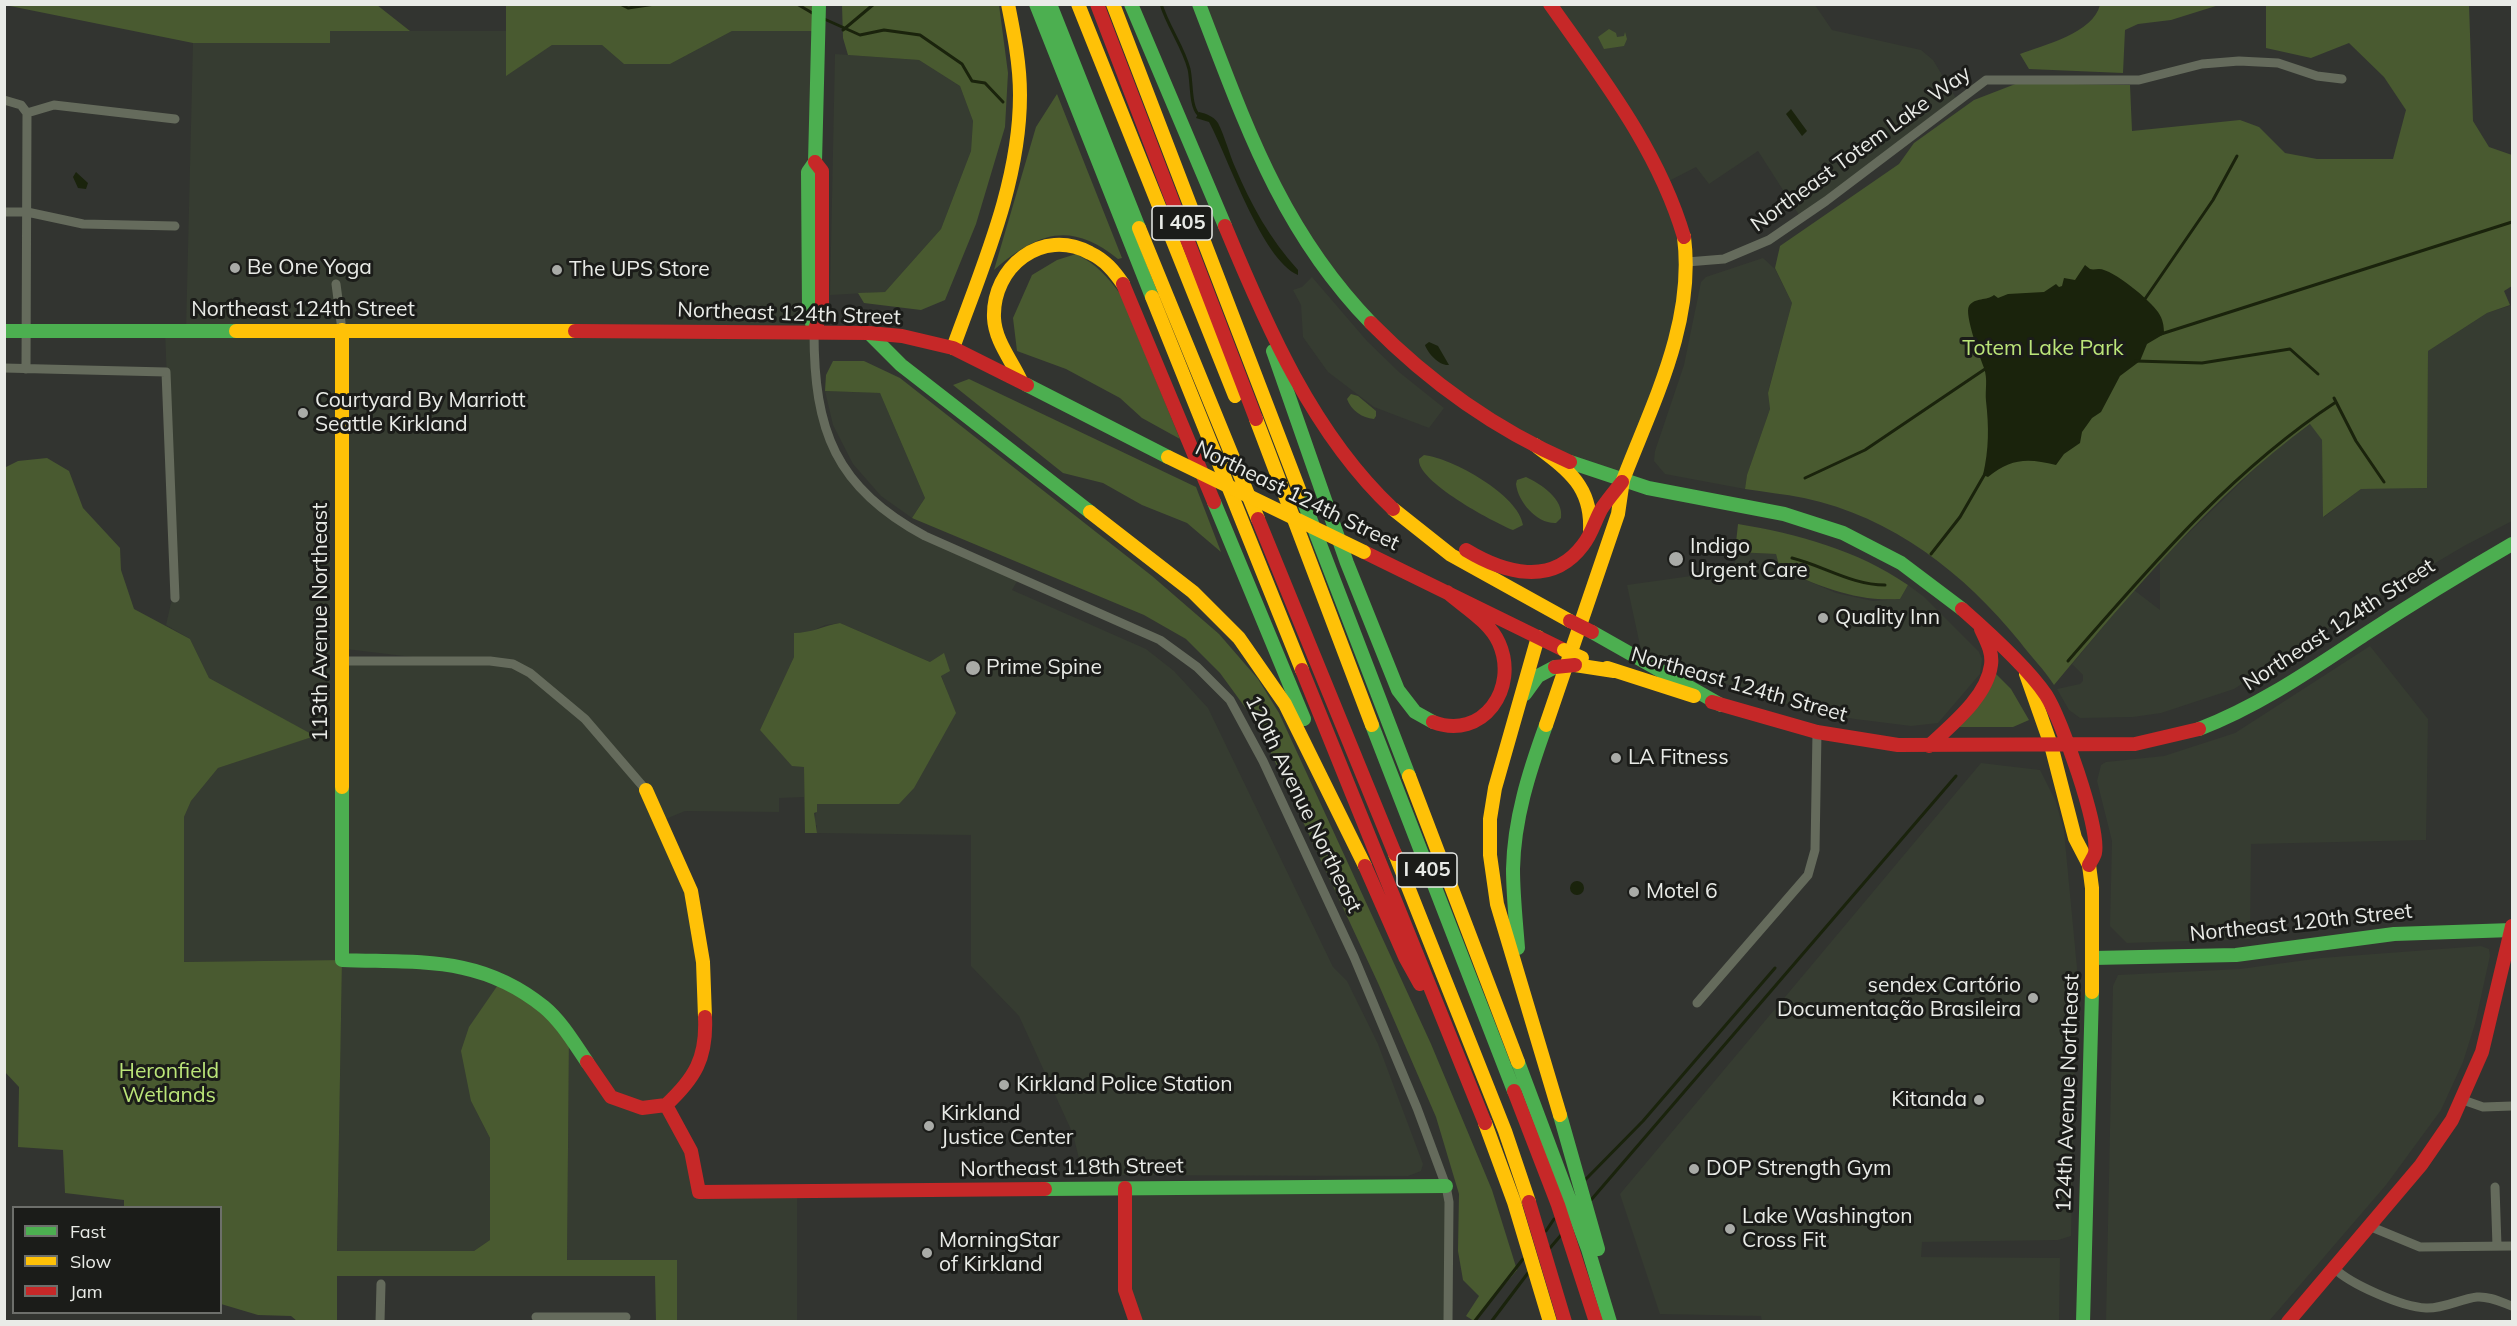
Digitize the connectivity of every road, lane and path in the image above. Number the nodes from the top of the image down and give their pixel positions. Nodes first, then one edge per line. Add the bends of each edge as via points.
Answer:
1 (819, 4) edge
2 (1008, 4) edge
3 (1036, 4) edge
4 (1050, 4) edge
5 (1068, 4) edge
6 (1078, 4) edge
7 (1096, 4) edge
8 (1113, 4) edge
9 (1131, 4) edge
10 (1198, 4) edge
11 (1550, 4) edge
12 (2342, 79) dead end
13 (4, 100) edge
14 (27, 112) junction
15 (175, 119) dead end
16 (4, 212) edge
17 (27, 212) junction
18 (175, 226) dead end
19 (1687, 262) junction
20 (336, 284) dead end
21 (1255, 298) junction
22 (342, 330) junction
23 (4, 331) edge
24 (27, 331) junction
25 (814, 332) junction
26 (868, 333) junction
27 (952, 348) junction
28 (4, 368) edge
29 (26, 369) junction
30 (1021, 381) junction
31 (1312, 403) junction
32 (1215, 417) junction
33 (1263, 444) junction
34 (1534, 445) junction
35 (1623, 480) junction
36 (1588, 539) junction
37 (2512, 544) edge
38 (1447, 592) junction
39 (175, 598) dead end
40 (1978, 622) junction
41 (1538, 637) junction
42 (341, 661) junction
43 (1579, 662) junction
44 (2026, 674) junction
45 (1517, 705) junction
46 (1721, 705) junction
47 (1817, 732) junction
48 (2051, 745) junction
49 (2070, 745) junction
50 (1929, 746) junction
51 (646, 790) joint
52 (1350, 831) junction
53 (2088, 865) junction
54 (2512, 928) edge
55 (2093, 958) junction
56 (1521, 987) junction
57 (1697, 1003) dead end
58 (1458, 1054) junction
59 (2463, 1100) junction
60 (666, 1105) junction
61 (2512, 1106) edge
62 (1446, 1186) junction
63 (2495, 1186) dead end
64 (1125, 1188) junction
65 (2369, 1226) junction
66 (1593, 1245) junction
67 (2497, 1246) junction
68 (2512, 1246) edge
69 (2334, 1268) junction
70 (381, 1284) dead end
71 (2512, 1306) edge
72 (536, 1317) dead end
73 (626, 1317) dead end
74 (1549, 1317) edge
75 (606, 1319) edge
76 (381, 1322) edge
77 (1136, 1322) edge
78 (1448, 1322) edge
79 (1565, 1322) edge
80 (1596, 1322) edge
81 (1611, 1322) edge
82 (2083, 1322) edge
83 (2288, 1322) edge

1 - 25 main road via 815,162 808,172 809,310
2 - 27 main road via 1021,88 1015,163
3 - 58 main road, I 405
4 - 32 main road, I 405
5 - 32 main road via 1173,276 1213,391
6 - 33 main road via 1214,349 1242,412
7 - 33 main road, I 405
8 - 66 main road, I 405 via 1557,1163
9 - 21 main road
10 - 34 main road via 1267,173 1297,228 1327,271 1397,349 1478,411
11 - 19 main road via 1655,159 1679,216
12 - 19 street, Northeast Totem Lake Way via 2317,76 2278,63 2239,61 2202,64 2139,81 1986,80 1769,240 1724,259
13 - 14 street via 21,105
14 - 15 street via 54,105
14 - 17 street
16 - 17 street
17 - 18 street via 83,224
17 - 24 street
19 - 35 main road via 1672,348
20 - 22 street, 113th Avenue Northeast
21 - 31 main road
21 - 38 main road via 1347,562 1398,690 1405,704 1423,720 1458,726 1490,710 1502,692 1507,671 1499,642
22 - 24 main road, Northeast 124th Street
22 - 25 main road, Northeast 124th Street
22 - 42 main road, 113th Avenue Northeast
23 - 24 main road, Northeast 124th Street
24 - 29 street
25 - 26 main road, Northeast 124th Street
25 - 62 street, 120th Avenue Northeast via 814,372 823,421 836,456 871,501 925,536 1160,640 1230,700 1263,761 1354,957
26 - 27 main road, Northeast 124th Street via 902,336
26 - 52 main road via 901,365 1216,613 1254,656 1274,686 1335,812
27 - 30 main road, Northeast 124th Street
28 - 29 street
29 - 39 street via 166,372
30 - 38 main road, Northeast 124th Street, bridge
30 - 52 main road via 994,319 1002,280 1021,258 1047,246 1078,246 1102,257 1120,275 1126,288
31 - 36 main road via 1374,476 1408,507 1494,567 1516,573 1546,571 1571,558
31 - 46 main road, bridge via 1343,454 1388,505 1424,535 1483,575
32 - 79 main road, I 405 via 1371,795 1526,1188
33 - 80 main road, I 405 via 1547,1175
34 - 35 main road
34 - 36 main road via 1573,474 1583,487 1591,513
35 - 36 main road via 1603,507
35 - 40 main road via 1683,497 1790,516 1840,532 1913,570
35 - 56 main road via 1618,514 1526,782 1516,831 1513,870
37 - 49 main road, Northeast 124th Street via 2451,578 2262,704 2169,738 2135,744
38 - 41 main road, Northeast 124th Street
40 - 44 main road
40 - 50 main road via 1991,655 1987,681
41 - 43 main road, Northeast 124th Street, bridge
41 - 45 main road
42 - 51 street via 513,664 530,673 585,719
42 - 60 main road, 113th Avenue Northeast via 342,960 460,965 502,980 545,1008 611,1097 642,1108
43 - 45 main road, bridge via 1555,667 1538,676
43 - 46 main road, Northeast 124th Street
44 - 48 main road, 124th Avenue Northeast
44 - 49 main road, 124th Avenue Northeast via 2050,700
45 - 56 main road via 1495,788 1490,855 1497,904
46 - 47 main road, Northeast 124th Street
47 - 50 main road, Northeast 124th Street via 1866,742
47 - 57 street via 1815,850 1808,875
48 - 49 main road, Northeast 124th Street
48 - 50 main road, Northeast 124th Street
48 - 53 main road, 124th Avenue Northeast via 2075,838
49 - 53 main road, 124th Avenue Northeast via 2096,851
51 - 60 main road via 691,891 704,962 706,1028 700,1062 688,1084
52 - 58 main road via 1405,957
53 - 55 main road, 124th Avenue Northeast
54 - 55 main road, Northeast 120th Street via 2394,934 2236,955
54 - 59 main road via 2482,1052
55 - 82 main road, 124th Avenue Northeast
56 - 66 main road via 1570,1149
58 - 74 main road, I 405 via 1514,1202
59 - 61 street via 2483,1107
59 - 65 main road via 2440,1139
60 - 64 main road, Northeast 118th Street via 691,1151 699,1192
62 - 64 main road, Northeast 118th Street
62 - 78 street, 120th Avenue Northeast
63 - 67 street
64 - 77 main road via 1125,1290
65 - 67 street via 2420,1247
65 - 69 main road
66 - 81 main road
67 - 68 street
69 - 71 street via 2355,1283 2417,1307 2436,1307 2476,1297
69 - 83 main road
70 - 76 street
72 - 75 street
73 - 75 street

